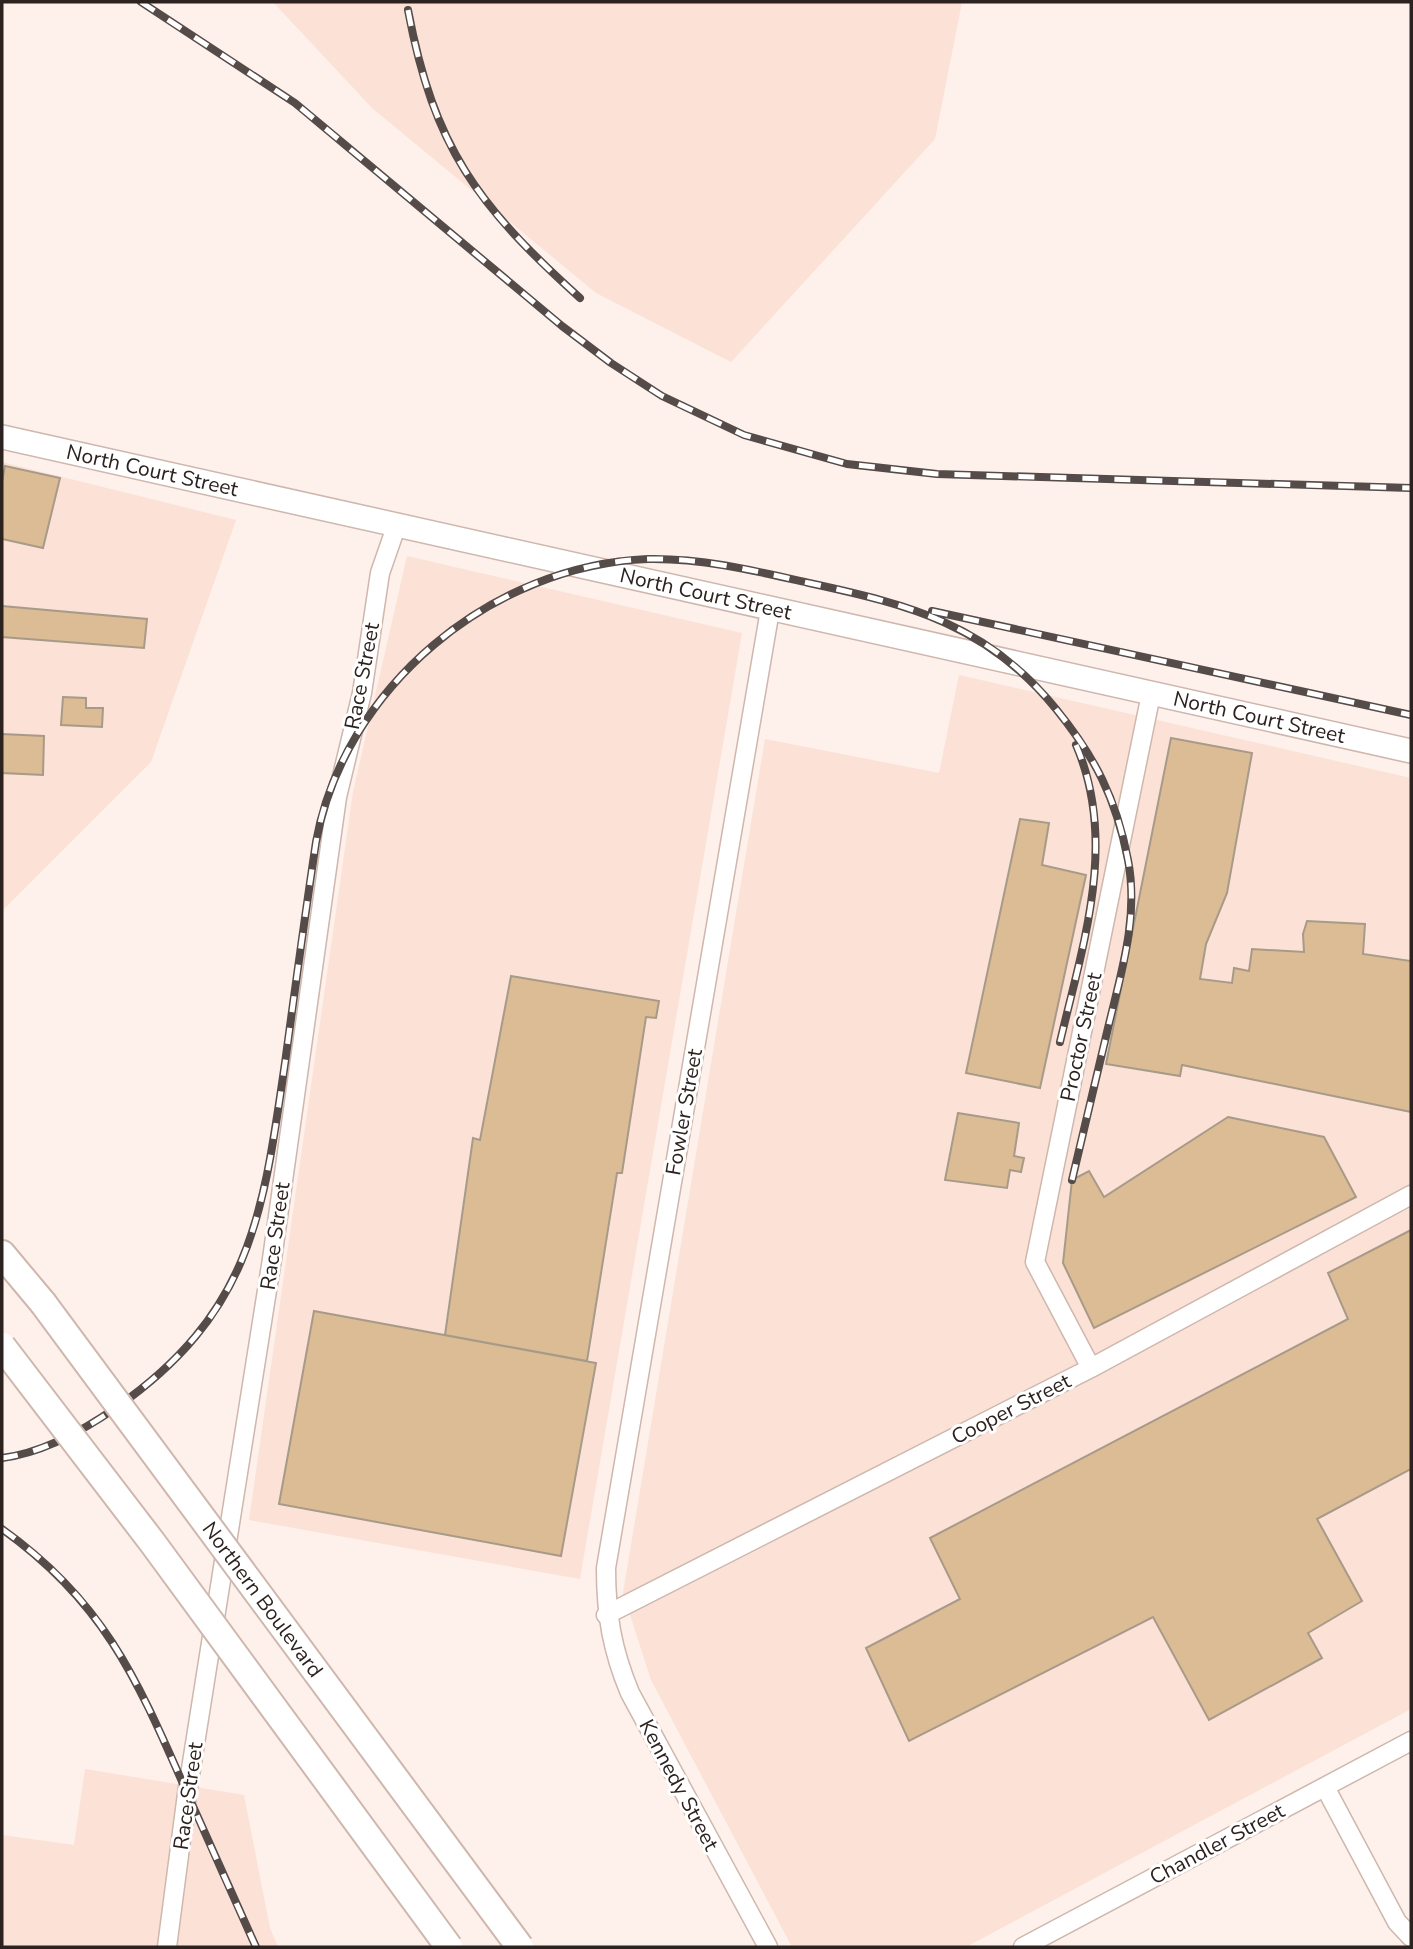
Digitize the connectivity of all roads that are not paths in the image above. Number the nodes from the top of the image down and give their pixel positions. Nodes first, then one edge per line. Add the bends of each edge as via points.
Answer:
1 (2, 437) edge
2 (396, 527) junction
3 (770, 610) junction
4 (1152, 694) junction
5 (1411, 751) edge
6 (1411, 1195) edge
7 (2, 1254) edge
8 (2, 1346) edge
9 (1091, 1368) junction
10 (606, 1615) junction
11 (1411, 1741) edge
12 (1325, 1787) junction
13 (1411, 1937) edge
14 (167, 1947) edge
15 (449, 1947) edge
16 (520, 1947) edge
17 (768, 1947) edge
18 (1023, 1947) edge

1 - 2 main road, North Court Street
2 - 3 main road, North Court Street
2 - 14 street, Race Street via 380,573 362,693 337,797
3 - 4 main road, North Court Street
3 - 10 street, Fowler Street via 606,1568
4 - 5 main road, North Court Street
4 - 9 street, Proctor Street via 1035,1262
6 - 9 street, Cooper Street
7 - 16 highway, Northern Boulevard, bridge via 43,1303
8 - 15 highway, bridge
9 - 10 street, Cooper Street
10 - 17 street, Kennedy Street via 630,1693
11 - 12 street, Chandler Street
12 - 13 street via 1397,1922
12 - 18 street, Chandler Street

